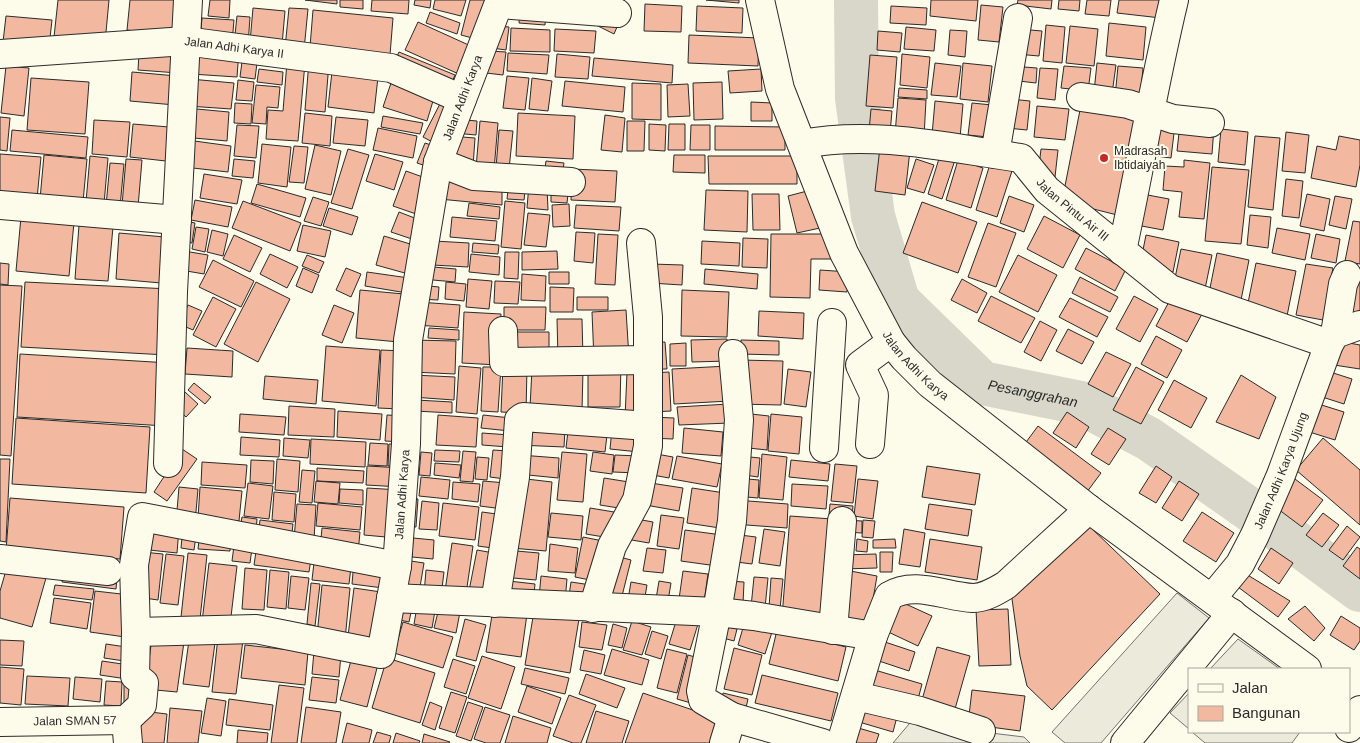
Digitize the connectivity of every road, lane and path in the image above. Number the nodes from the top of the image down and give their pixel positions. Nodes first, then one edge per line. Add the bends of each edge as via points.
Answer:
1 (188, 0) edge
2 (760, 0) edge
3 (1174, 0) edge
4 (500, 2) edge
5 (617, 14) dead end
6 (1018, 18) dead end
7 (185, 41) junction
8 (0, 54) edge
9 (1081, 97) dead end
10 (462, 99) junction
11 (1150, 113) junction
12 (1210, 123) dead end
13 (814, 142) junction
14 (995, 154) junction
15 (438, 162) junction
16 (570, 182) dead end
17 (0, 205) edge
18 (177, 220) junction
19 (641, 243) dead end
20 (1122, 251) junction
21 (1347, 275) dead end
22 (832, 323) dead end
23 (503, 331) dead end
24 (1341, 335) edge
25 (891, 342) junction
26 (733, 354) dead end
27 (648, 360) junction
28 (830, 362) junction
29 (860, 365) junction
30 (648, 426) junction
31 (870, 444) dead end
32 (824, 448) dead end
33 (168, 463) dead end
34 (1089, 509) junction
35 (842, 521) dead end
36 (0, 559) edge
37 (397, 566) junction
38 (108, 571) dead end
39 (391, 598) junction
40 (495, 603) junction
41 (1222, 606) junction
42 (593, 608) junction
43 (717, 612) junction
44 (833, 630) junction
45 (136, 632) junction
46 (874, 636) junction
47 (1306, 668) edge
48 (856, 696) junction
49 (1350, 702) edge
50 (1360, 710) edge
51 (732, 717) junction
52 (0, 722) edge
53 (1350, 726) edge
54 (981, 731) dead end
55 (127, 732) edge
56 (724, 743) edge
57 (822, 743) edge
58 (841, 743) edge
59 (1125, 743) edge

1 - 7 street
2 - 13 street, Jalan Adhi Karya via 780,89
3 - 11 street
4 - 5 street
4 - 10 street, Jalan Adhi Karya
6 - 14 street
7 - 8 street, Jalan Adhi Karya II
7 - 10 street, Jalan Adhi Karya II via 391,68
7 - 18 street
9 - 11 street via 1128,104
10 - 15 street, Jalan Adhi Karya
11 - 12 street
11 - 20 street
13 - 14 street, Jalan Pintu Air III via 874,138
13 - 25 street, Jalan Adhi Karya via 844,252
14 - 20 street, Jalan Pintu Air III via 1021,158 1047,190
15 - 16 street via 474,176
15 - 37 street, Jalan Adhi Karya via 408,340 406,444
17 - 18 street
18 - 33 street
19 - 27 street via 648,317
20 - 24 street, Jalan Pintu Air III via 1170,289
21 - 24 street, Jalan Adhi Karya Ujung via 1343,284
22 - 28 street
23 - 27 street via 504,362
24 - 41 street, Jalan Adhi Karya Ujung
25 - 29 street
25 - 34 street, Jalan Adhi Karya via 930,384
26 - 43 street via 739,420 732,521
27 - 30 street
28 - 29 street
28 - 32 street
29 - 31 street via 874,395
30 - 40 street via 522,417 519,420 515,477
30 - 42 street via 648,446 637,500 612,546
34 - 41 street, Jalan Adhi Karya
34 - 46 street via 1006,585 991,594 975,598 906,588 889,596
35 - 44 street
36 - 38 street
37 - 39 street, Jalan Adhi Karya
37 - 45 street via 142,517 134,565
39 - 40 street
39 - 45 street, Jalan Adhi Karya via 382,654 256,629
40 - 42 street
41 - 47 street, Jalan Adhi Karya
41 - 59 street, Jalan Adhi Karya Ujung
42 - 43 street
43 - 44 street
43 - 51 street via 701,696 711,706
44 - 46 street
45 - 55 street via 135,676 144,683 142,705
46 - 48 street
48 - 54 street via 920,711
48 - 58 street
49 - 50 street
50 - 53 street
51 - 56 street
51 - 57 street
52 - 55 street, Jalan SMAN 57

